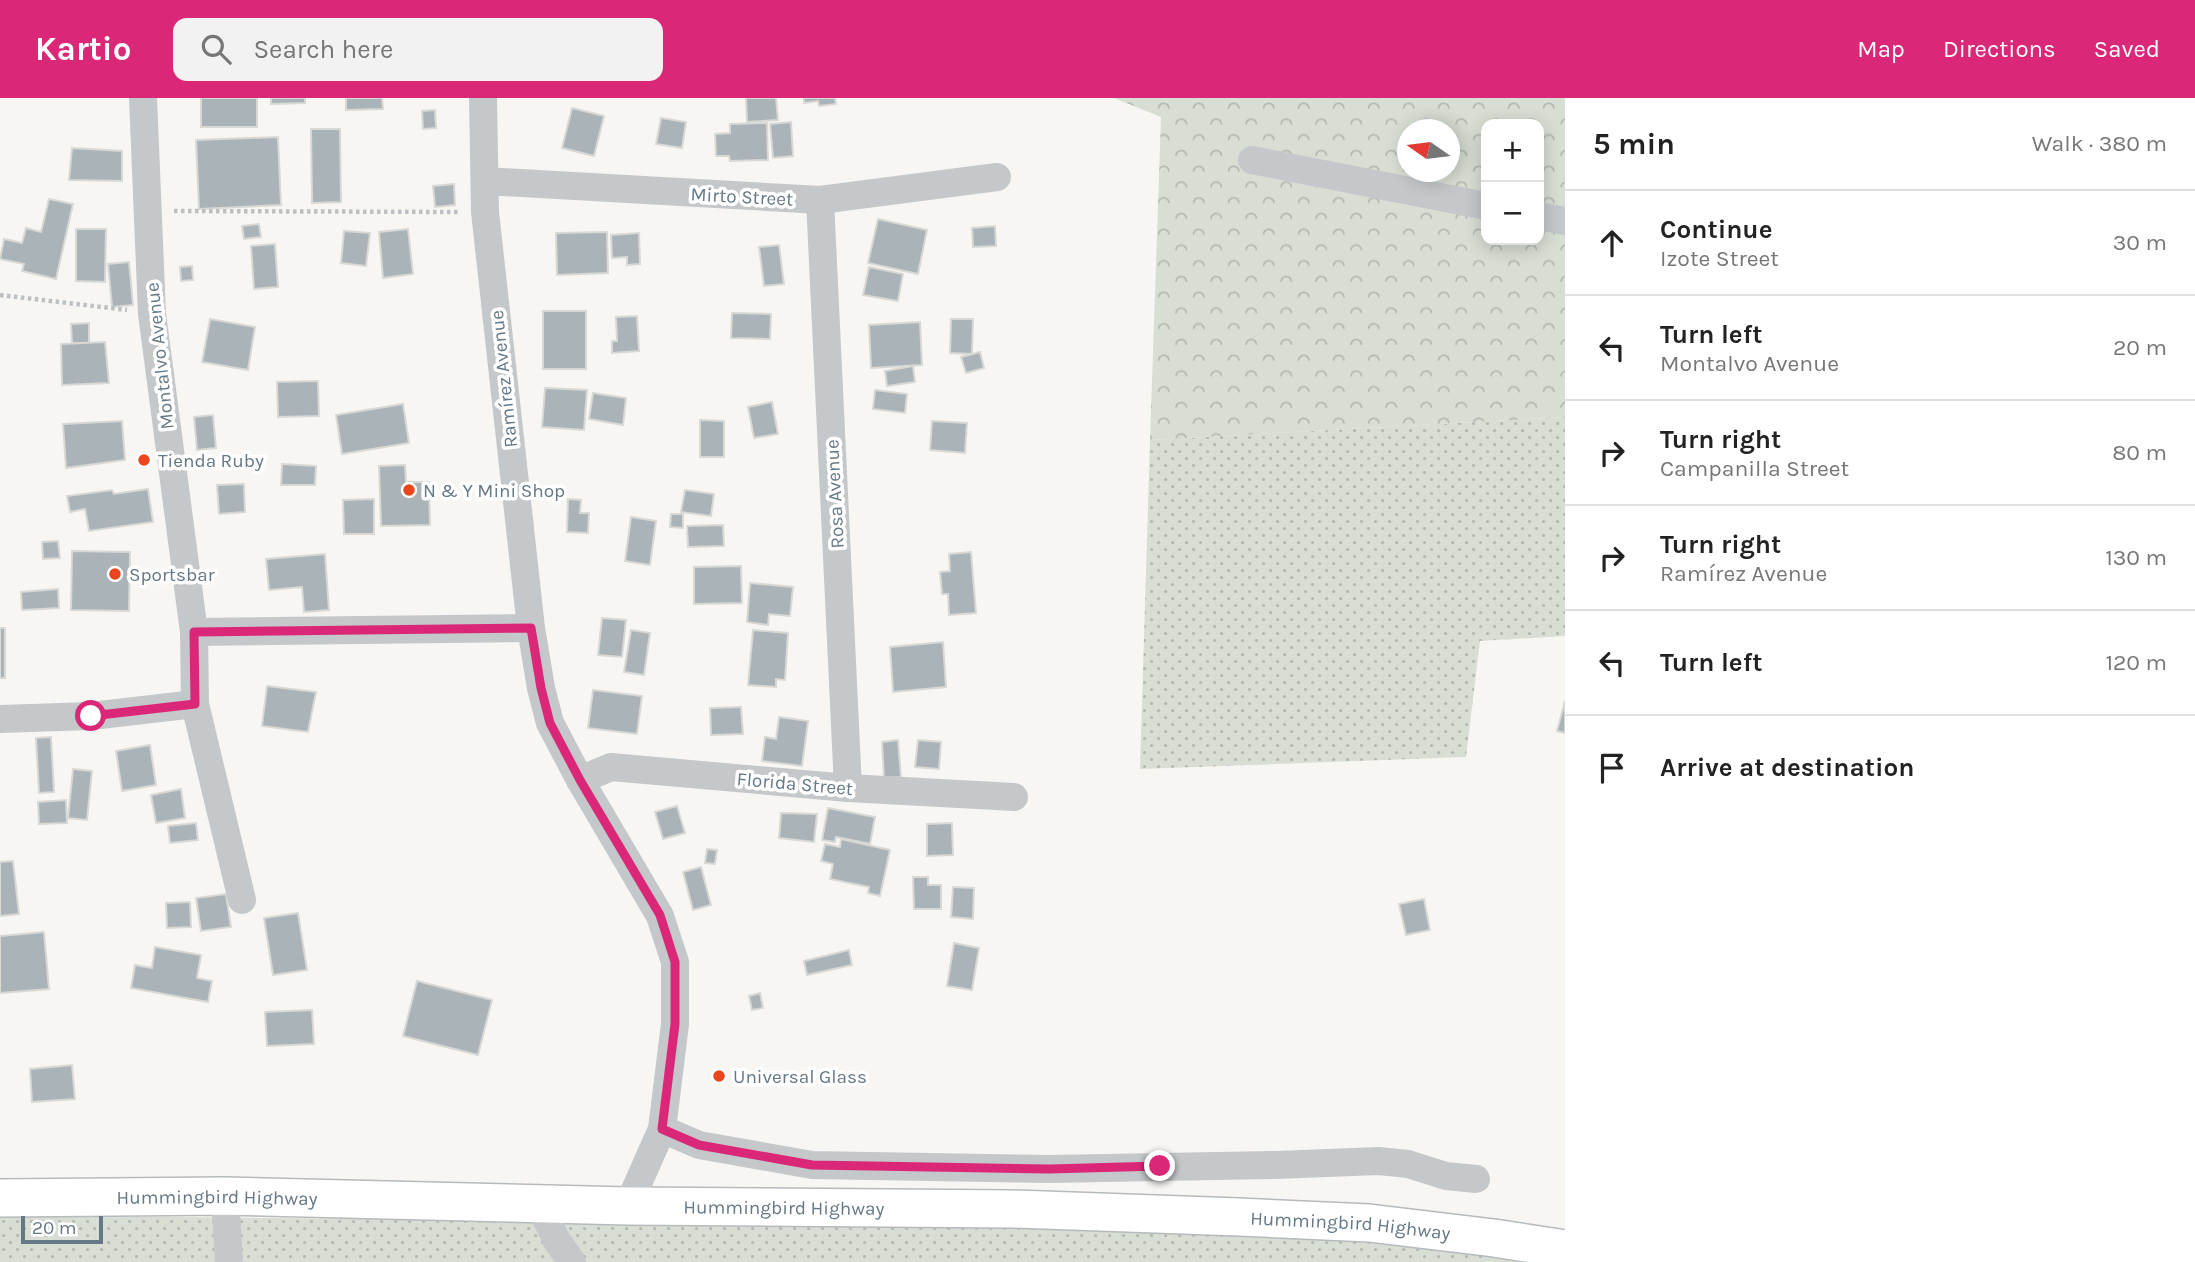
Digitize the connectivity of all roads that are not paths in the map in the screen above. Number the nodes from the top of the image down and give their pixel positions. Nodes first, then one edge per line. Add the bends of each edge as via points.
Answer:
1 (143, 98) edge
2 (483, 98) edge
3 (1252, 160) dead end
4 (997, 177) dead end
5 (485, 181) junction
6 (820, 200) junction
7 (1481, 205) edge
8 (1544, 217) edge
9 (1565, 221) edge
10 (531, 628) junction
11 (194, 632) junction
12 (195, 704) junction
13 (0, 719) edge
14 (580, 780) junction
15 (848, 788) junction
16 (1014, 797) dead end
17 (242, 900) dead end
18 (662, 1129) junction
19 (1476, 1179) dead end
20 (225, 1196) junction
21 (0, 1198) edge
22 (539, 1204) junction
23 (628, 1206) junction
24 (1565, 1249) edge
25 (229, 1262) edge
26 (572, 1262) edge

1 - 11 street, Montalvo Avenue via 152,314
2 - 5 street, Ramírez Avenue
3 - 7 street
4 - 6 street, Mirto Street
5 - 6 street, Mirto Street
5 - 10 street, Ramírez Avenue
6 - 15 street, Rosa Avenue
8 - 9 street
10 - 11 street
10 - 14 street, Ramírez Avenue via 550,723
11 - 12 street, Montalvo Avenue
12 - 13 street via 91,716
12 - 17 street, Montalvo Avenue
14 - 15 street, Florida Street via 611,766
14 - 18 street, Ramírez Avenue via 660,915 675,962 675,1024
15 - 16 street, Florida Street
18 - 19 street via 699,1145 812,1165 1049,1169 1379,1161
18 - 23 street, Ramírez Avenue
20 - 21 main road, Hummingbird Highway
20 - 22 main road, Hummingbird Highway
20 - 25 street
22 - 23 main road, Hummingbird Highway
22 - 26 street via 556,1241
23 - 24 main road, Hummingbird Highway via 1013,1209 1310,1219

